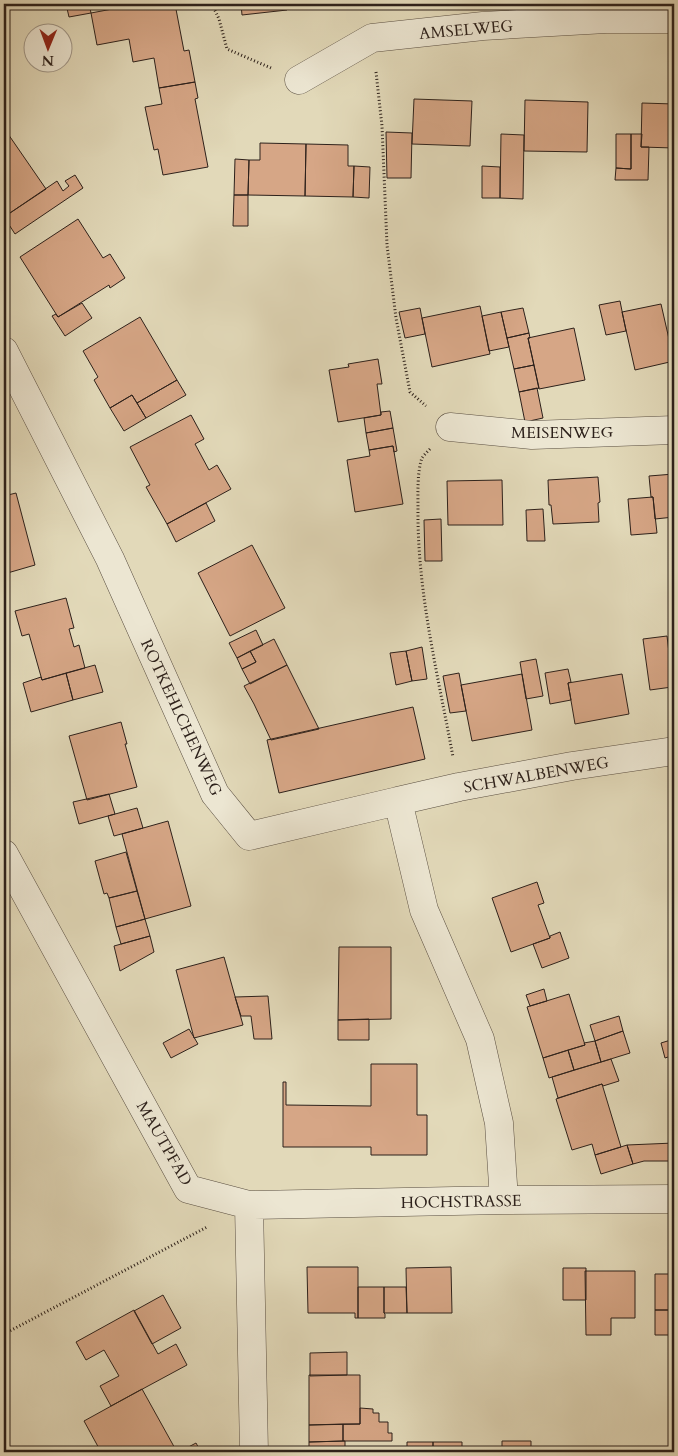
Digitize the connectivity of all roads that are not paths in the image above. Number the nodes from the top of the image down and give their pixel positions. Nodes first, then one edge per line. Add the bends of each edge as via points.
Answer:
1 (674, 19) edge
2 (299, 80) road end
3 (4, 351) edge
4 (450, 427) road end
5 (674, 430) edge
6 (674, 751) edge
7 (398, 801) junction
8 (4, 854) edge
9 (504, 1200) junction
10 (674, 1200) edge
11 (249, 1205) junction
12 (254, 1452) edge

1 - 2 street, AMSELWEG via 483,26 372,38
3 - 7 street, ROTKEHLCHENWEG via 110,559 215,794 249,836
4 - 5 street, MEISENWEG via 532,435
6 - 7 street, SCHWALBENWEG via 572,766
7 - 9 street via 424,910 480,1038 499,1123
8 - 11 street, MAUTPFAD via 188,1189
9 - 10 street, HOCHSTRASSE
9 - 11 street, HOCHSTRASSE
11 - 12 street

